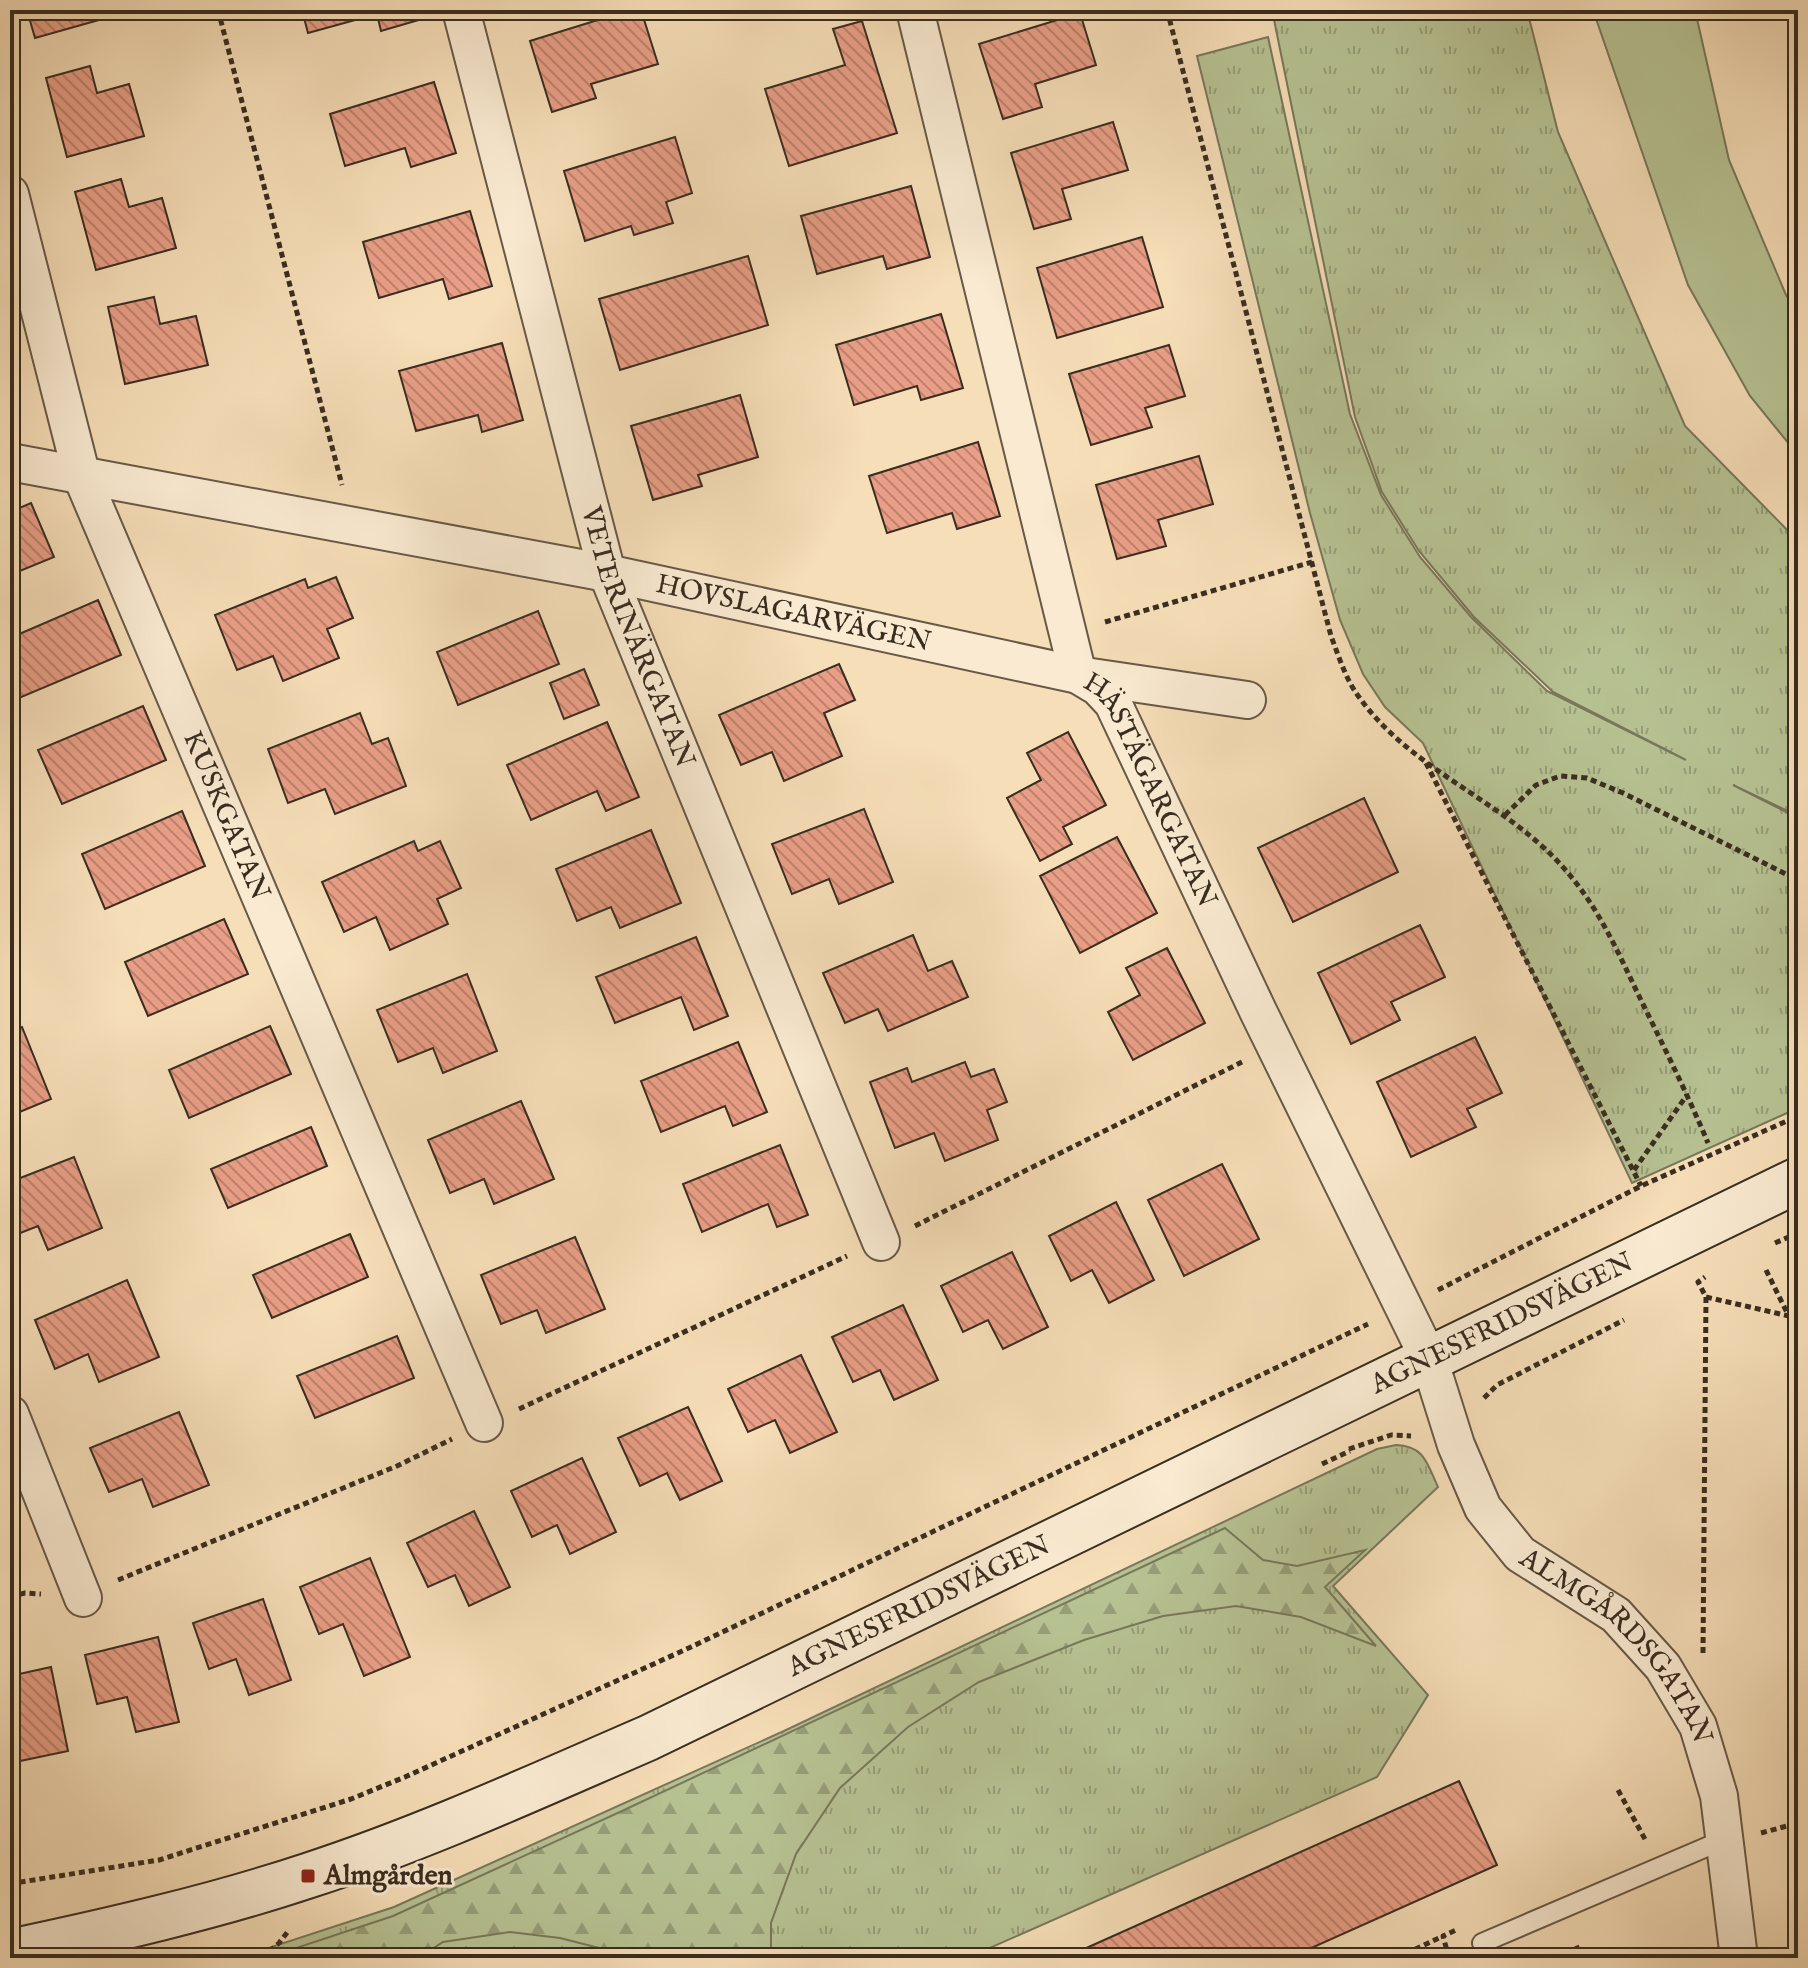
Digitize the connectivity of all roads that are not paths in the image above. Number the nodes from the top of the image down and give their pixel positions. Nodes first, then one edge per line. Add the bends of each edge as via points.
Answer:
1 (461, 10) edge
2 (915, 10) edge
3 (10, 194) edge
4 (10, 462) edge
5 (82, 477) junction
6 (607, 573) junction
7 (1078, 675) junction
8 (1247, 700) dead end
9 (1798, 1180) edge
10 (881, 1242) road end
11 (1429, 1359) junction
12 (10, 1414) edge
13 (484, 1423) road end
14 (83, 1598) road end
15 (1723, 1840) junction
16 (1482, 1943) dead end
17 (10, 1952) edge
18 (1739, 1958) edge

1 - 6 street, VETERINÄRGATAN
2 - 7 street, HÄSTÄGARGATAN
3 - 5 street, KUSKGATAN
4 - 5 street, HOVSLAGARVÄGEN
5 - 6 street, HOVSLAGARVÄGEN
5 - 13 street, KUSKGATAN
6 - 7 street, HOVSLAGARVÄGEN
6 - 10 street, VETERINÄRGATAN
7 - 8 street, HOVSLAGARVÄGEN
7 - 11 street, HÄSTÄGARGATAN via 1113,703
9 - 11 main road, AGNESFRIDSVÄGEN
11 - 15 street, ALMGÅRDSGATAN via 1483,1508 1520,1554 1616,1615 1663,1667 1698,1726 1719,1796
11 - 17 main road, AGNESFRIDSVÄGEN via 648,1738 512,1797 308,1876
12 - 14 street
15 - 16 lane
15 - 18 street, ALMGÅRDSGATAN

